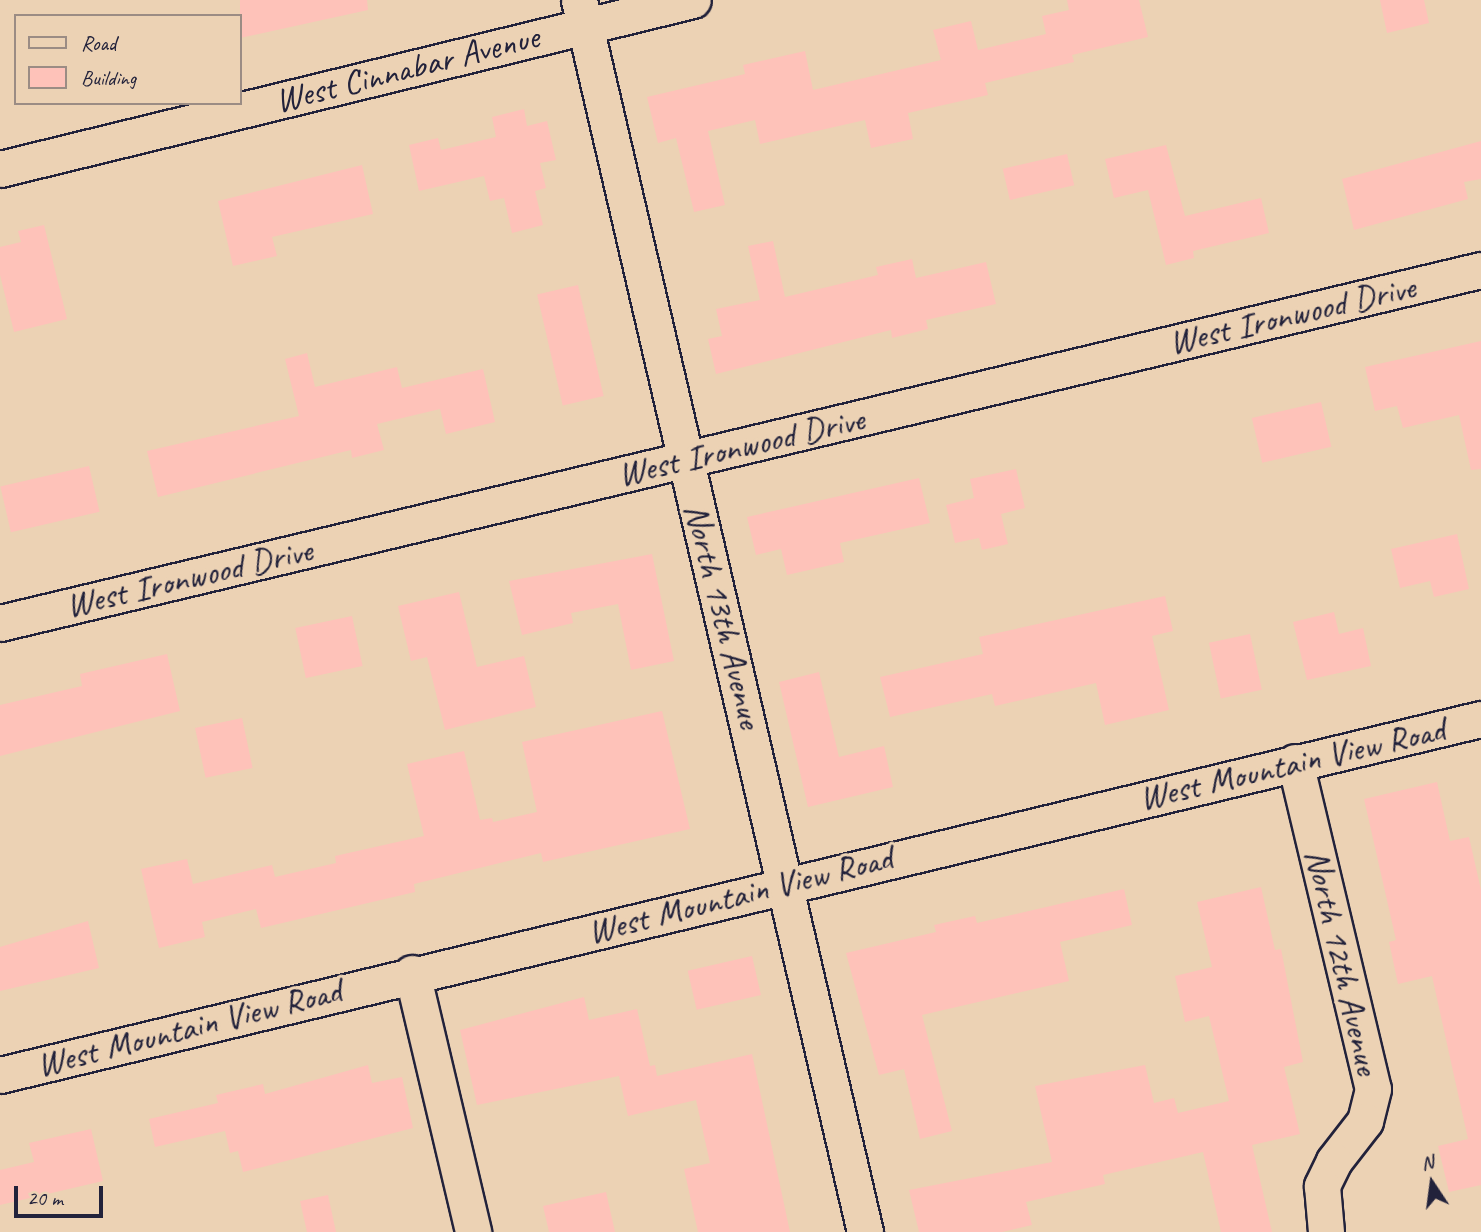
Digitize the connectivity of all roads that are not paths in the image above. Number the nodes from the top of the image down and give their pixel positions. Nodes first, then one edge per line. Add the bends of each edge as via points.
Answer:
1 (692, 0) edge
2 (582, 13) edge
3 (242, 104) edge
4 (239, 105) edge
5 (0, 169) edge
6 (1481, 270) edge
7 (685, 460) junction
8 (0, 623) edge
9 (1481, 719) edge
10 (1295, 762) junction
11 (785, 884) junction
12 (412, 973) junction
13 (0, 1075) edge
14 (474, 1232) edge
15 (865, 1232) edge
16 (1326, 1232) edge

1 - 2 street, West Cinnabar Avenue
2 - 3 street, West Cinnabar Avenue
2 - 7 street, North 13th Avenue
4 - 5 street, West Cinnabar Avenue
6 - 7 street, West Ironwood Drive
7 - 8 street, West Ironwood Drive
7 - 11 street, North 13th Avenue
9 - 10 street, West Mountain View Road
10 - 11 street, West Mountain View Road
10 - 16 street, North 12th Avenue via 1373,1089 1364,1121 1322,1186
11 - 12 street, West Mountain View Road
11 - 15 street, North 13th Avenue
12 - 13 street, West Mountain View Road
12 - 14 street

